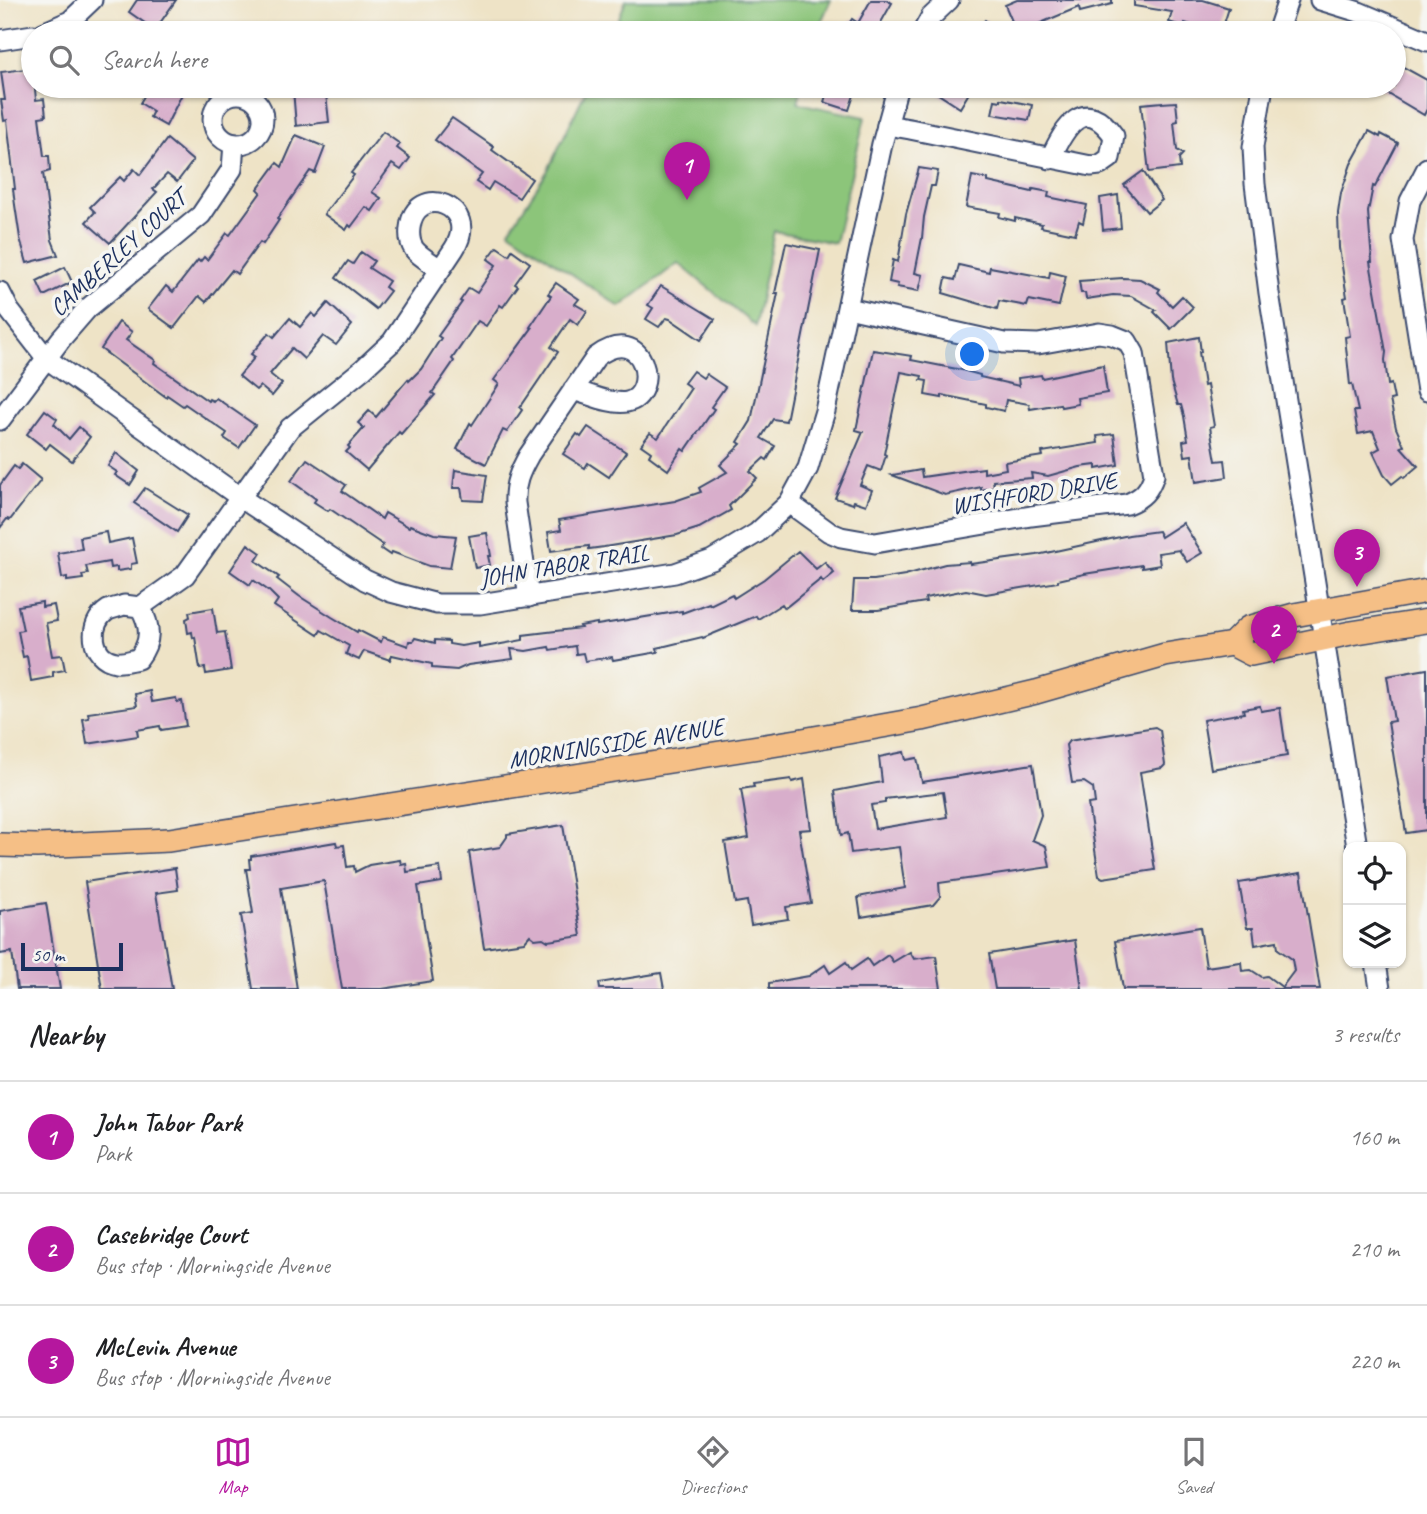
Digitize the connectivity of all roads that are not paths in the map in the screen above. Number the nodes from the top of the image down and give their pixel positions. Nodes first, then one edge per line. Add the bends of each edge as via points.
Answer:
1 (92, 0) edge
2 (949, 0) edge
3 (1288, 0) edge
4 (1320, 0) edge
5 (71, 21) edge
6 (929, 21) edge
7 (1281, 21) edge
8 (1380, 21) edge
9 (1406, 32) edge
10 (21, 37) edge
11 (0, 40) edge
12 (1427, 41) edge
13 (895, 98) edge
14 (1261, 98) edge
15 (887, 125) junction
16 (234, 144) dead end
17 (1050, 159) dead end
18 (1427, 168) edge
19 (440, 269) dead end
20 (0, 292) edge
21 (848, 308) junction
22 (47, 359) junction
23 (573, 390) dead end
24 (1427, 391) edge
25 (0, 420) edge
26 (241, 498) junction
27 (789, 503) junction
28 (1427, 591) edge
29 (529, 597) junction
30 (140, 607) dead end
31 (1320, 611) junction
32 (1427, 621) edge
33 (1325, 640) junction
34 (1232, 644) junction
35 (1356, 842) edge
36 (0, 845) edge
37 (1377, 968) edge
38 (1380, 989) edge

1 - 5 street
2 - 6 street
3 - 7 street
4 - 8 street
9 - 12 street
10 - 11 street
13 - 15 street, JOHN TABOR TRAIL
14 - 31 street via 1253,147 1255,184
15 - 17 street
15 - 21 street, JOHN TABOR TRAIL
16 - 22 street, CAMBERLEY COURT via 232,169 201,215 87,309
18 - 24 street via 1409,201 1403,240
19 - 26 street via 391,342 290,428
20 - 22 street, JOHN TABOR TRAIL
21 - 27 street, JOHN TABOR TRAIL via 820,431 808,468
21 - 27 street, WISHFORD DRIVE via 1004,343 1038,344 1099,333 1122,337 1134,353 1154,475 1150,488 1128,504 875,542 829,532
22 - 25 street, CAMBERLEY COURT
22 - 26 street, JOHN TABOR TRAIL
23 - 29 street via 529,455 514,488
26 - 29 street, JOHN TABOR TRAIL via 365,580 391,592 437,604
26 - 30 street via 185,575
27 - 29 street, JOHN TABOR TRAIL via 757,533 712,560 674,573
28 - 31 main road, MORNINGSIDE AVENUE
31 - 33 street
31 - 34 main road, MORNINGSIDE AVENUE via 1248,628
32 - 33 main road, MORNINGSIDE AVENUE
33 - 34 main road, MORNINGSIDE AVENUE via 1251,654
33 - 35 street
34 - 36 main road, MORNINGSIDE AVENUE via 1165,655 922,719 797,741 169,840
37 - 38 street

